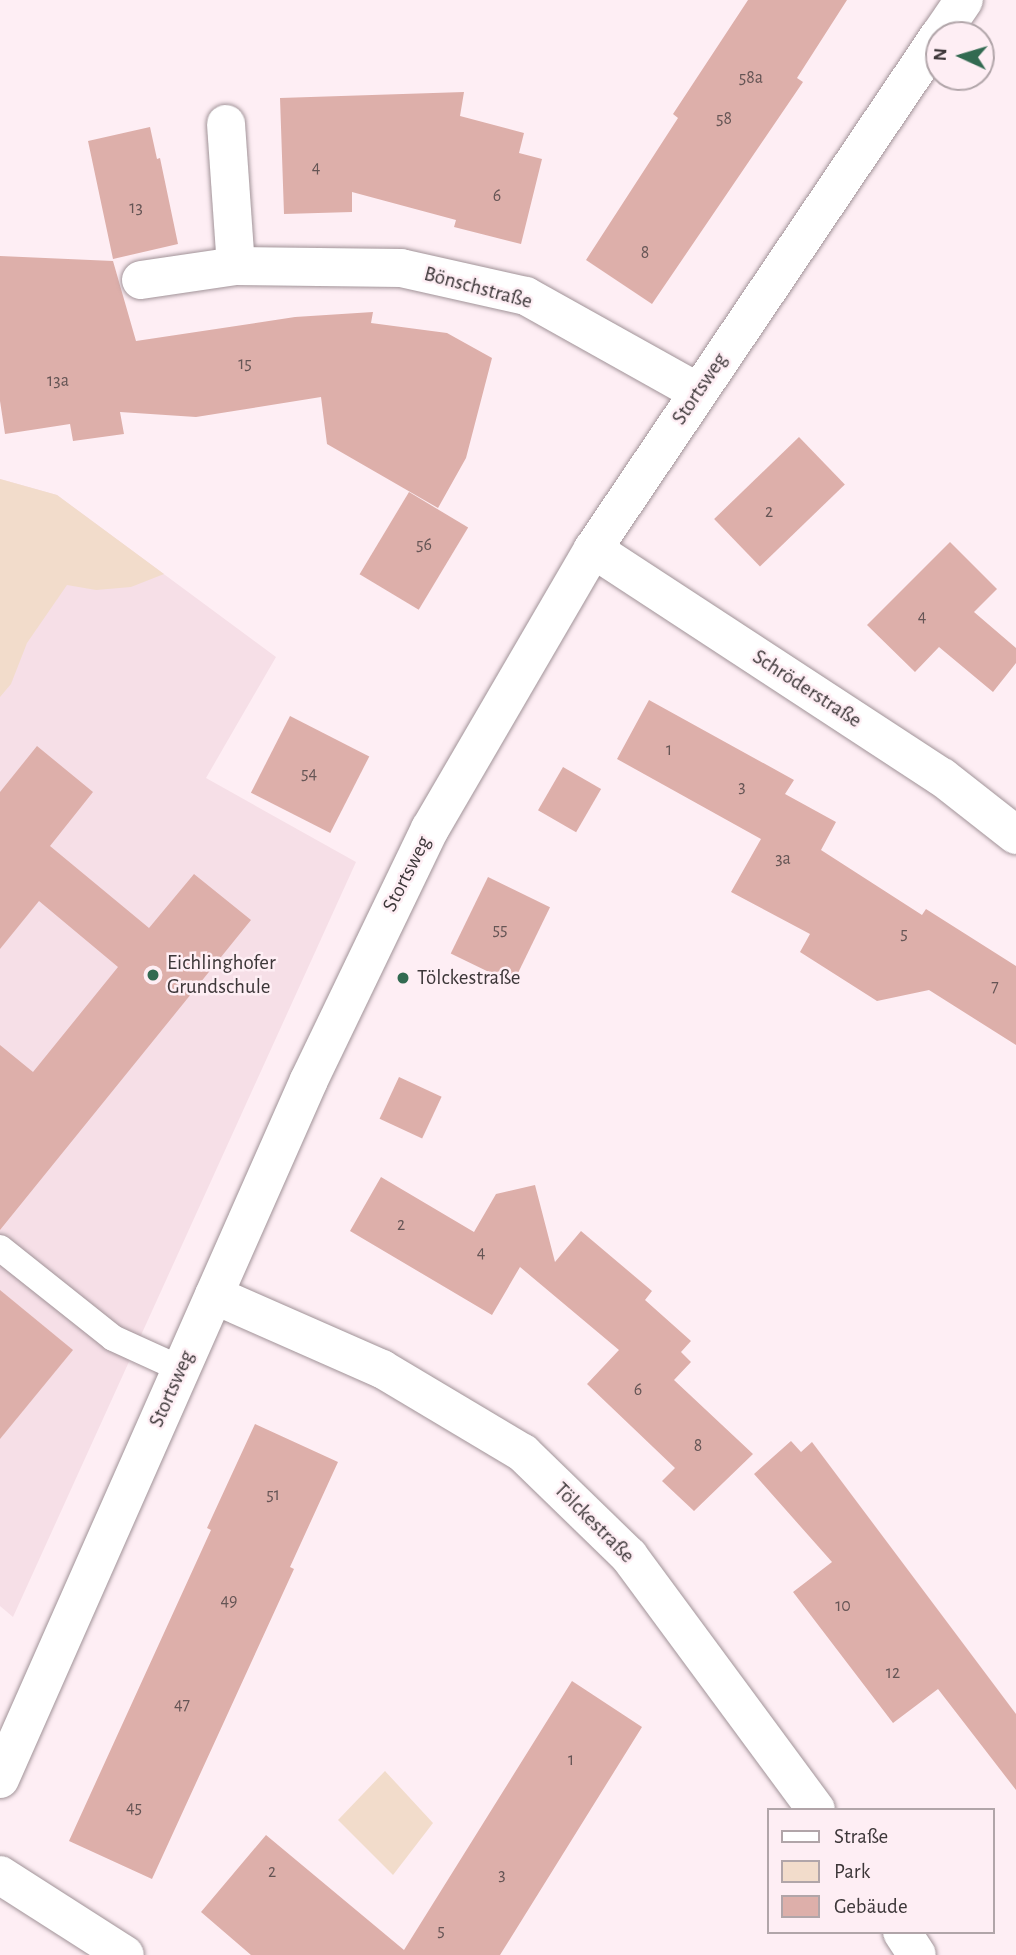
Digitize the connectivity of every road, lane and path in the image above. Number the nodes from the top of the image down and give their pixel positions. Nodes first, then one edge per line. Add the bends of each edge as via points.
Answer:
1 (964, 0) edge
2 (949, 21) edge
3 (925, 56) edge
4 (226, 124) dead end
5 (236, 266) junction
6 (141, 280) dead end
7 (698, 392) junction
8 (593, 549) junction
9 (1016, 835) edge
10 (0, 1248) edge
11 (214, 1295) junction
12 (181, 1369) junction
13 (0, 1779) edge
14 (815, 1808) edge
15 (0, 1875) edge
16 (903, 1934) edge
17 (125, 1955) edge
18 (917, 1955) edge

1 - 2 street, Stortsweg
3 - 7 street, Stortsweg
4 - 5 street
5 - 6 street, Bönschstraße
5 - 7 street, Bönschstraße via 401,268 526,296
7 - 8 street, Stortsweg
8 - 9 street, Schröderstraße via 942,777
8 - 11 street, Stortsweg via 395,896
10 - 12 lane via 113,1338
11 - 12 street, Stortsweg
11 - 14 street, Tölckestraße via 382,1369 523,1453 629,1556
12 - 13 street, Stortsweg
15 - 17 street
16 - 18 street

